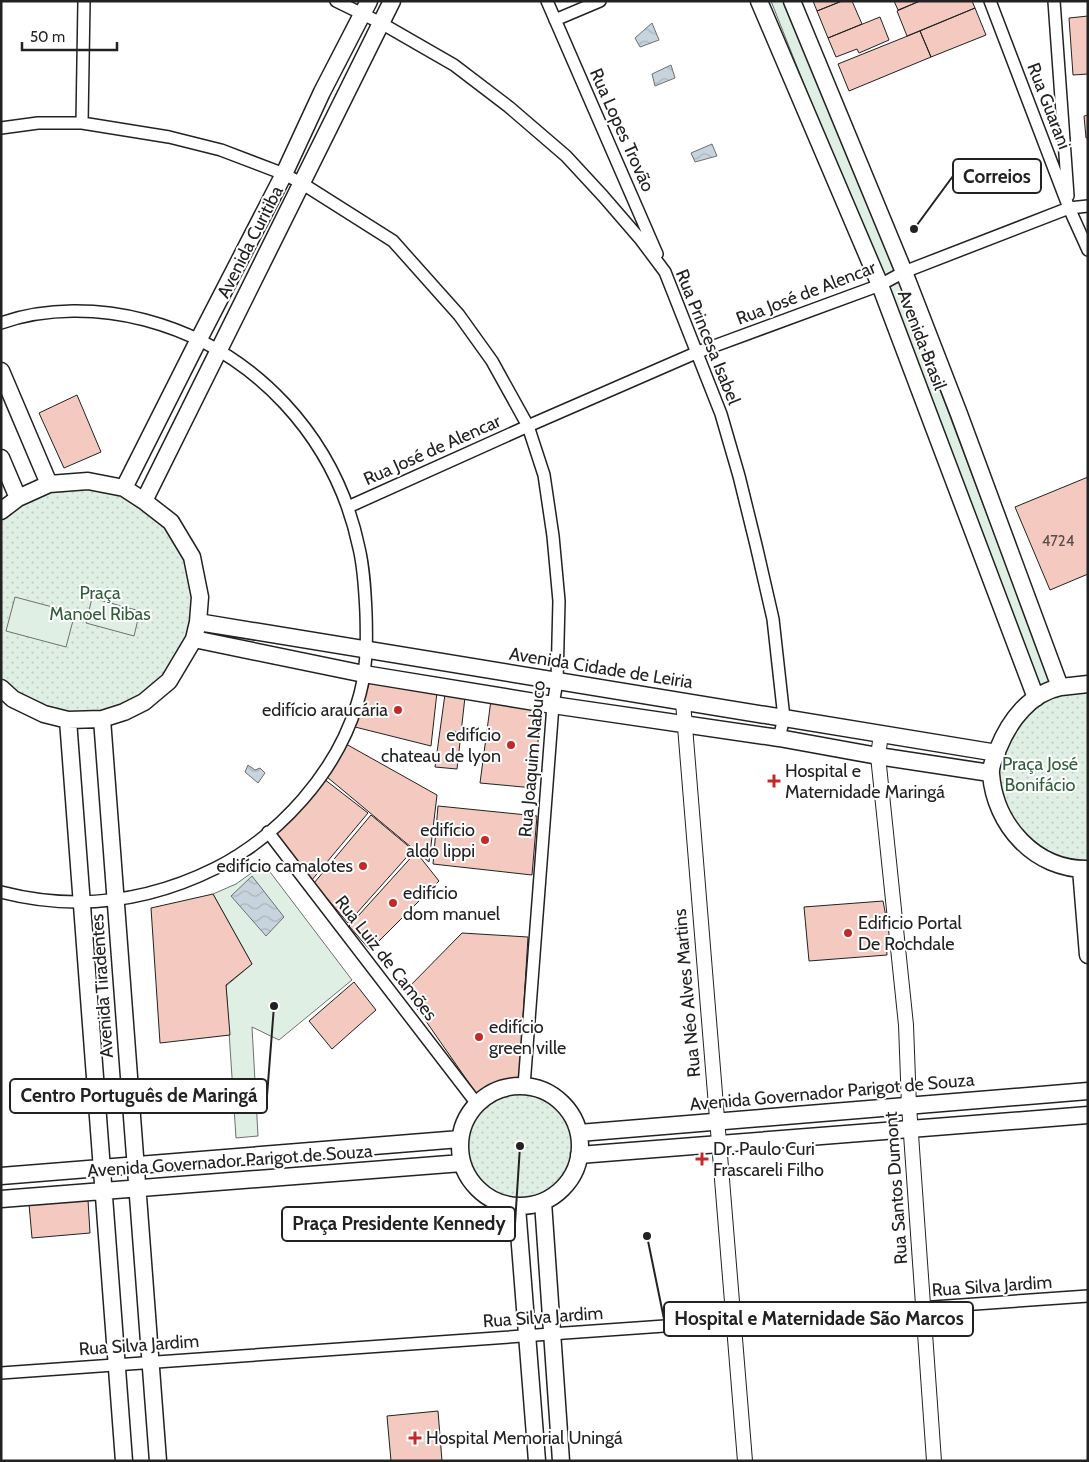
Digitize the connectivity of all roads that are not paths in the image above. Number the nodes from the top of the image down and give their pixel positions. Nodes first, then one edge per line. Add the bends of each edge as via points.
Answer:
1 (84, 1) edge
2 (336, 1) edge
3 (392, 1) edge
4 (547, 1) edge
5 (600, 1) edge
6 (759, 1) edge
7 (792, 1) edge
8 (990, 1) edge
9 (1054, 1) edge
10 (366, 7) edge
11 (554, 20) junction
12 (381, 23) junction
13 (82, 123) junction
14 (1, 128) edge
15 (284, 174) junction
16 (303, 184) junction
17 (1088, 206) edge
18 (1069, 208) junction
19 (1088, 250) edge
20 (665, 272) junction
21 (904, 272) junction
22 (880, 285) junction
23 (1, 323) edge
24 (198, 339) junction
25 (218, 349) junction
26 (698, 352) junction
27 (1, 371) edge
28 (528, 426) junction
29 (1, 458) edge
30 (49, 484) junction
31 (124, 488) junction
32 (18, 498) junction
33 (144, 501) junction
34 (348, 507) junction
35 (1, 512) edge
36 (198, 622) junction
37 (194, 640) junction
38 (367, 650) junction
39 (364, 674) junction
40 (557, 681) junction
41 (1088, 684) edge
42 (1060, 687) junction
43 (1, 688) edge
44 (1036, 698) junction
45 (683, 702) junction
46 (553, 704) junction
47 (102, 718) junction
48 (784, 718) junction
49 (68, 720) junction
50 (683, 724) junction
51 (881, 734) junction
52 (779, 738) junction
53 (997, 753) junction
54 (878, 756) junction
55 (990, 773) junction
56 (268, 832) junction
57 (1084, 869) edge
58 (1, 892) edge
59 (115, 899) junction
60 (82, 903) junction
61 (1088, 955) edge
62 (524, 1086) junction
63 (1088, 1091) edge
64 (477, 1104) junction
65 (909, 1106) junction
66 (1088, 1115) edge
67 (717, 1121) junction
68 (910, 1129) junction
69 (579, 1133) junction
70 (460, 1139) junction
71 (719, 1144) junction
72 (580, 1155) junction
73 (462, 1163) junction
74 (135, 1164) junction
75 (102, 1167) junction
76 (1, 1176) edge
77 (137, 1188) junction
78 (104, 1191) junction
79 (1, 1199) edge
80 (543, 1202) junction
81 (517, 1207) junction
82 (1088, 1296) edge
83 (924, 1308) junction
84 (734, 1321) junction
85 (552, 1334) junction
86 (527, 1336) junction
87 (150, 1362) junction
88 (117, 1364) junction
89 (1, 1373) edge
90 (124, 1461) edge
91 (158, 1461) edge
92 (537, 1461) edge
93 (561, 1461) edge
94 (745, 1461) edge
95 (934, 1461) edge

1 - 13 street
2 - 10 street, Rua Princesa Isabel
3 - 12 main road, Avenida Curitiba
4 - 11 street, Rua Lopes Trovão
5 - 11 street
6 - 22 main road, Avenida Brasil
7 - 21 main road, Avenida Brasil
8 - 18 street, Rua Guarani
9 - 18 street
10 - 12 street, Rua Princesa Isabel
10 - 15 main road, Avenida Curitiba
11 - 20 street, Rua Lopes Trovão
12 - 16 main road, Avenida Curitiba
12 - 20 street, Rua Princesa Isabel via 454,65 510,107 566,156
13 - 14 street, Rua Joaquim Nabuco via 38,123
13 - 15 street, Rua Joaquim Nabuco via 169,137 221,150
15 - 16 street, Rua Joaquim Nabuco
15 - 24 main road, Avenida Curitiba
16 - 25 main road, Avenida Curitiba
16 - 28 street, Rua Joaquim Nabuco via 393,241 459,315 492,361
17 - 18 street, Rua José de Alencar
18 - 19 street, Rua Guarani
18 - 21 street, Rua José de Alencar
20 - 26 street, Rua Princesa Isabel
21 - 22 street, Rua José de Alencar
21 - 42 main road, Avenida Brasil
22 - 26 street, Rua José de Alencar
22 - 44 main road, Avenida Brasil
23 - 24 street via 42,314 95,311 157,323
24 - 25 street
24 - 31 main road, Avenida Curitiba
25 - 33 main road, Avenida Curitiba
25 - 34 street via 263,382 304,426 333,472
26 - 28 street, Rua José de Alencar
26 - 48 street, Rua Princesa Isabel via 721,414 756,545 773,619
27 - 30 main road
28 - 34 street, Rua José de Alencar
28 - 40 street, Rua Joaquim Nabuco via 544,475 554,536 559,601
29 - 32 main road
30 - 31 main road via 88,481
30 - 32 main road
31 - 33 main road
32 - 35 main road
33 - 36 main road via 171,522 192,557 200,597
34 - 38 street via 361,557
36 - 37 main road
36 - 38 main road, Avenida Cidade de Leiria
37 - 39 main road
37 - 47 main road via 169,681 144,702
38 - 39 street
38 - 40 main road, Avenida Cidade de Leiria
39 - 46 main road
39 - 56 street via 346,732 324,771 288,816
40 - 45 main road, Avenida Cidade de Leiria
40 - 46 street, Rua Joaquim Nabuco
41 - 42 main road
42 - 44 main road
43 - 49 main road via 13,699 44,714
44 - 53 main road via 1017,714
45 - 48 main road, Avenida Cidade de Leiria
45 - 50 street, Rua Néo Alves Martins
46 - 50 main road
46 - 62 street, Rua Joaquim Nabuco
47 - 49 main road
47 - 59 main road, Avenida Tiradentes
48 - 51 main road, Avenida Cidade de Leiria
48 - 52 street
49 - 60 main road, Avenida Tiradentes
50 - 52 main road
50 - 67 street, Rua Néo Alves Martins
51 - 53 main road, Avenida Cidade de Leiria
51 - 54 street, Rua Santos Dumont
52 - 54 main road
53 - 55 main road
54 - 55 main road
54 - 65 street, Rua Santos Dumont via 906,1025
55 - 57 main road via 1006,823 1020,842 1038,856 1059,865
56 - 59 street via 252,847 196,878 150,893
56 - 64 street, Rua Luiz de Camões
57 - 61 main road
58 - 60 street
59 - 60 street
59 - 74 main road, Avenida Tiradentes
60 - 75 main road, Avenida Tiradentes
62 - 64 main road via 498,1090
62 - 69 main road via 542,1090 559,1100
63 - 65 main road, Avenida Governador Parigot de Souza
64 - 70 main road via 469,1114
65 - 67 main road, Avenida Governador Parigot de Souza
65 - 68 street, Rua Santos Dumont
66 - 68 main road
67 - 69 main road, Avenida Governador Parigot de Souza
67 - 71 street, Rua Néo Alves Martins
68 - 71 main road
68 - 83 street, Rua Santos Dumont
69 - 72 main road
70 - 73 main road
70 - 74 main road, Avenida Governador Parigot de Souza
71 - 72 main road
71 - 84 street, Rua Néo Alves Martins
72 - 80 main road via 567,1184
73 - 77 main road, Avenida Governador Parigot de Souza
73 - 81 main road via 478,1189 490,1198
74 - 75 main road, Avenida Governador Parigot de Souza
74 - 77 main road, Avenida Tiradentes
75 - 76 main road, Avenida Governador Parigot de Souza
75 - 78 main road, Avenida Tiradentes
77 - 78 main road, Avenida Governador Parigot de Souza
77 - 87 main road, Avenida Tiradentes
78 - 79 main road, Avenida Governador Parigot de Souza
78 - 88 main road, Avenida Tiradentes
80 - 81 main road
80 - 85 main road
81 - 86 main road
82 - 83 street, Rua Silva Jardim
83 - 84 street, Rua Silva Jardim
83 - 95 street, Rua Santos Dumont
84 - 85 street, Rua Silva Jardim
84 - 94 street, Rua Néo Alves Martins
85 - 86 street, Rua Silva Jardim
85 - 93 main road
86 - 87 street, Rua Silva Jardim
86 - 92 main road
87 - 88 street, Rua Silva Jardim
87 - 91 main road, Avenida Tiradentes
88 - 89 street, Rua Silva Jardim
88 - 90 main road, Avenida Tiradentes

